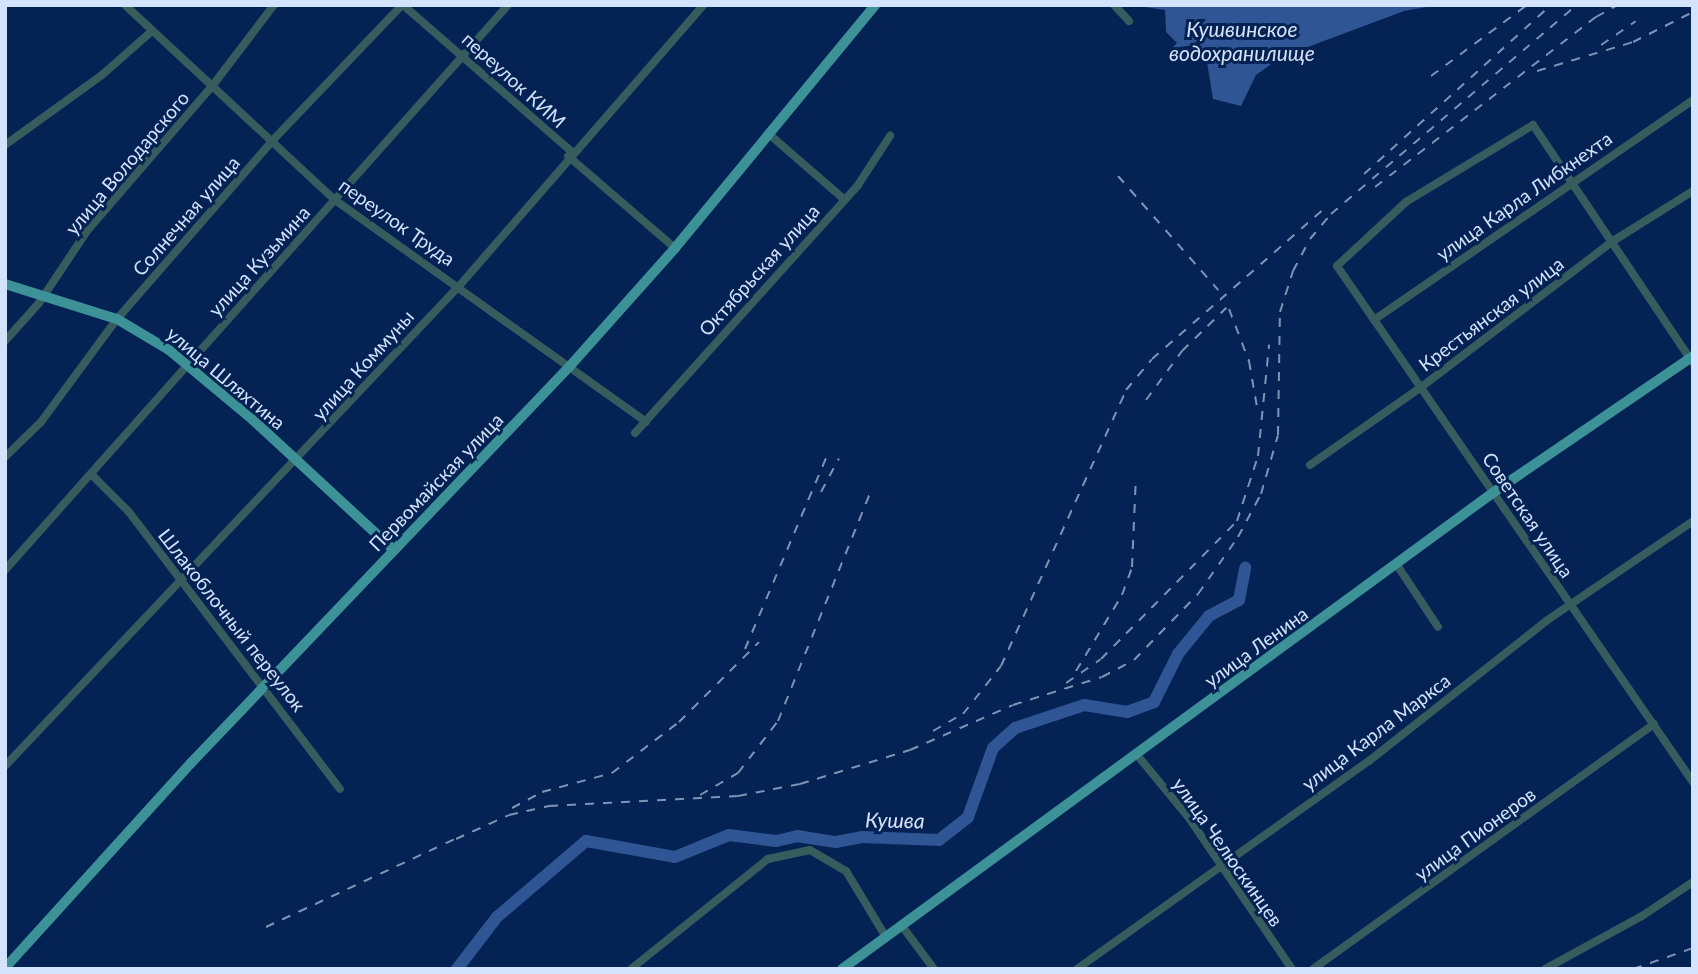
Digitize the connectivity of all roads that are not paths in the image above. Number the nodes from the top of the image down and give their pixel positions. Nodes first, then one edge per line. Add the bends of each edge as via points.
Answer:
1 (125, 5) edge
2 (274, 5) edge
3 (402, 5) edge
4 (508, 5) edge
5 (703, 5) edge
6 (875, 5) edge
7 (1114, 5) edge
8 (1129, 21) dead end
9 (151, 32) junction
10 (462, 55) junction
11 (213, 85) junction
12 (1693, 100) edge
13 (770, 135) junction
14 (890, 136) dead end
15 (274, 140) junction
16 (5, 145) edge
17 (570, 154) junction
18 (1573, 180) junction
19 (1693, 191) edge
20 (844, 199) junction
21 (335, 200) junction
22 (1613, 241) junction
23 (675, 248) junction
24 (5, 284) edge
25 (460, 285) junction
26 (43, 295) junction
27 (117, 319) junction
28 (1374, 320) junction
29 (5, 341) edge
30 (1692, 359) edge
31 (188, 365) junction
32 (570, 366) junction
33 (1420, 388) junction
34 (646, 422) junction
35 (635, 433) dead end
36 (5, 457) edge
37 (295, 460) junction
38 (1310, 465) dead end
39 (92, 475) junction
40 (1494, 492) junction
41 (1693, 521) edge
42 (394, 550) junction
43 (1397, 565) junction
44 (5, 570) edge
45 (181, 583) junction
46 (1570, 605) junction
47 (1438, 626) dead end
48 (264, 689) junction
49 (1654, 724) junction
50 (1138, 756) junction
51 (5, 766) edge
52 (1693, 782) edge
53 (340, 789) dead end
54 (1218, 867) junction
55 (1693, 882) edge
56 (902, 926) junction
57 (886, 937) junction
58 (5, 968) edge
59 (631, 969) edge
60 (842, 969) edge
61 (933, 969) edge
62 (1077, 969) edge
63 (1292, 969) edge
64 (1313, 969) edge
65 (1545, 969) edge

1 - 9 street, переулок Труда
2 - 11 street, улица Володарского
3 - 10 street, переулок КИМ
3 - 15 street, Солнечная улица
4 - 10 street, улица Кузьмина
5 - 17 street, улица Коммуны
6 - 13 main road, Первомайская улица
7 - 8 street
9 - 11 street, переулок Труда
9 - 16 street via 102,75
10 - 17 street, переулок КИМ
10 - 21 street, улица Кузьмина
11 - 15 street, переулок Труда
11 - 26 street, улица Володарского via 88,231
12 - 18 street, улица Карла Либкнехта
13 - 20 street
13 - 23 main road, Первомайская улица
14 - 20 street, Октябрьская улица
15 - 21 street, переулок Труда
15 - 27 street, Солнечная улица
17 - 23 street, переулок КИМ
17 - 25 street, улица Коммуны
18 - 22 street
18 - 28 street, улица Карла Либкнехта
18 - 28 street, Советская улица via 1534,125 1406,202 1337,266
19 - 22 street, Крестьянская улица
20 - 34 street, Октябрьская улица
21 - 25 street, переулок Труда
21 - 31 street, улица Кузьмина
22 - 30 street
22 - 33 street, Крестьянская улица
23 - 32 main road, Первомайская улица
24 - 26 main road, улица Шляхтина
25 - 32 street, переулок Труда
25 - 37 street, улица Коммуны
26 - 27 main road, улица Шляхтина
26 - 29 street, улица Володарского
27 - 31 main road, улица Шляхтина
27 - 36 street, Солнечная улица via 41,422
28 - 33 street, Советская улица
30 - 40 main road, улица Ленина
31 - 37 main road, улица Шляхтина
31 - 39 street, улица Кузьмина
32 - 34 street, переулок Труда
32 - 42 main road, Первомайская улица
33 - 38 street, Крестьянская улица
33 - 40 street, Советская улица
34 - 35 street, Октябрьская улица
37 - 42 main road, улица Шляхтина
37 - 45 street, улица Коммуны
39 - 44 street, улица Кузьмина
39 - 45 street, Шлакоблочный переулок via 129,512
40 - 43 main road, улица Ленина
40 - 46 street, Советская улица
41 - 46 street, улица Карла Маркса
42 - 48 main road, Первомайская улица
43 - 47 street
43 - 50 main road, улица Ленина
45 - 48 street, Шлакоблочный переулок
45 - 51 street, улица Коммуны
46 - 49 street, Советская улица
46 - 54 street, улица Карла Маркса via 1369,761
48 - 53 street, Шлакоблочный переулок
48 - 58 main road, Первомайская улица
49 - 52 street, Советская улица
49 - 64 street, улица Пионеров
50 - 54 street, улица Челюскинцев via 1189,818
50 - 56 main road, улица Ленина
54 - 62 street, улица Карла Маркса
54 - 63 street, улица Челюскинцев
55 - 65 street
56 - 57 main road, улица Ленина
56 - 61 street
57 - 59 street via 846,871 810,850 768,859
57 - 60 main road, улица Ленина

